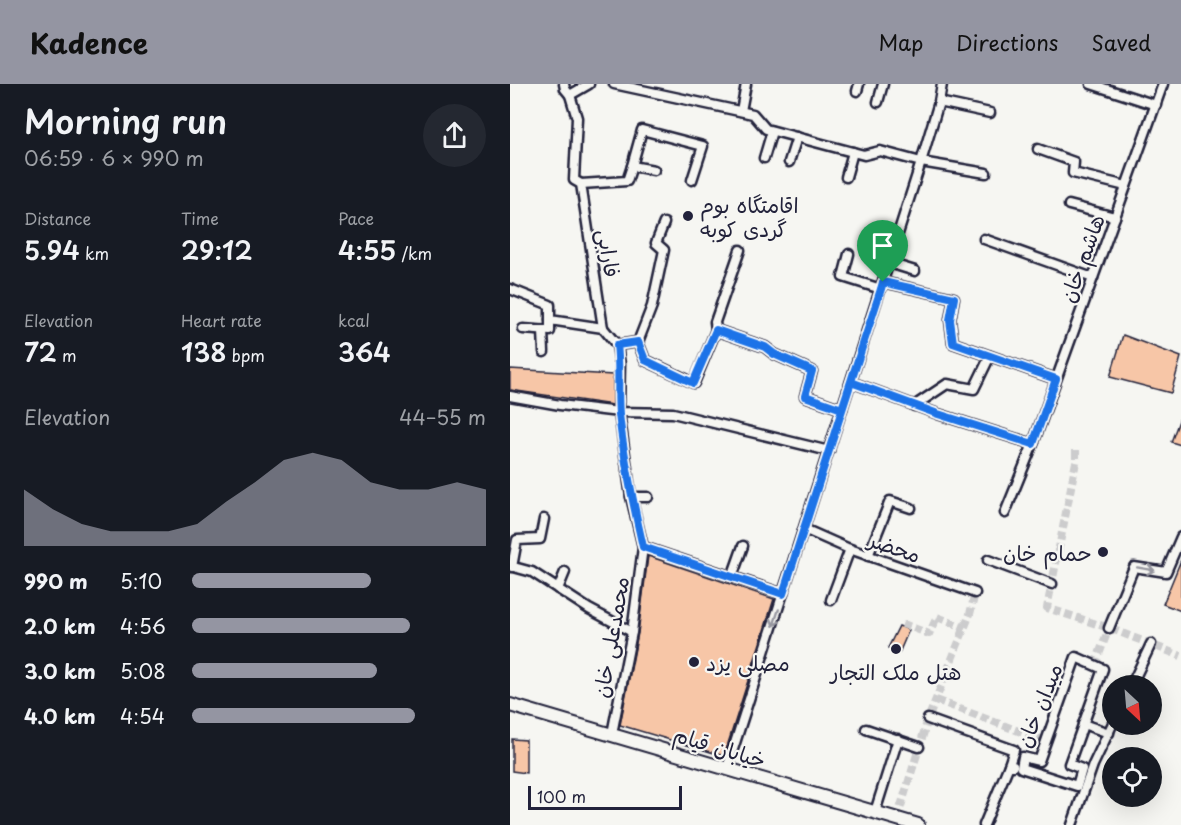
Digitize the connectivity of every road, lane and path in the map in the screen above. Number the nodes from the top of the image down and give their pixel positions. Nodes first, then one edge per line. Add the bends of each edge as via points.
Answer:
1 (564, 84) edge
2 (614, 84) edge
3 (746, 84) edge
4 (884, 84) edge
5 (942, 84) edge
6 (1091, 84) edge
7 (1163, 84) edge
8 (586, 85) edge
9 (570, 95) junction
10 (878, 102) dead end
11 (939, 102) junction
12 (1156, 105) junction
13 (741, 111) junction
14 (990, 113) dead end
15 (772, 131) junction
16 (797, 137) junction
17 (1038, 149) dead end
18 (853, 152) junction
19 (764, 158) dead end
20 (789, 162) dead end
21 (921, 162) junction
22 (632, 166) junction
23 (654, 170) dead end
24 (986, 173) dead end
25 (846, 177) dead end
26 (692, 180) dead end
27 (581, 184) junction
28 (1126, 186) junction
29 (1069, 206) dead end
30 (1115, 217) junction
31 (664, 223) dead end
32 (984, 239) dead end
33 (740, 250) dead end
34 (849, 254) dead end
35 (889, 263) junction
36 (915, 271) dead end
37 (1093, 278) junction
38 (882, 286) junction
39 (510, 290) edge
40 (550, 320) junction
41 (603, 328) junction
42 (523, 329) dead end
43 (716, 330) junction
44 (543, 331) junction
45 (638, 342) junction
46 (617, 345) junction
47 (544, 352) dead end
48 (990, 356) junction
49 (1056, 379) junction
50 (851, 382) junction
51 (510, 396) edge
52 (914, 406) junction
53 (842, 409) junction
54 (619, 412) junction
55 (1033, 444) junction
56 (829, 451) junction
57 (631, 497) junction
58 (648, 497) dead end
59 (911, 507) dead end
60 (1005, 513) dead end
61 (544, 519) dead end
62 (804, 530) junction
63 (1181, 537) edge
64 (742, 546) dead end
65 (643, 547) junction
66 (850, 549) junction
67 (868, 556) junction
68 (988, 560) dead end
69 (511, 567) edge
70 (565, 572) dead end
71 (732, 577) junction
72 (1052, 584) dead end
73 (558, 589) junction
74 (975, 593) dead end
75 (783, 594) junction
76 (831, 600) dead end
77 (1108, 628) tunnel mouth
78 (632, 632) junction
79 (1151, 644) dead end
80 (1136, 675) edge
81 (510, 705) edge
82 (928, 719) dead end
83 (1083, 724) junction
84 (866, 729) dead end
85 (1102, 731) edge
86 (612, 734) junction
87 (1108, 735) edge
88 (898, 739) junction
89 (920, 747) dead end
90 (1009, 765) junction
91 (727, 768) junction
92 (1021, 768) junction
93 (1082, 784) junction
94 (875, 812) junction
95 (918, 825) edge
96 (984, 825) edge
97 (1072, 825) edge

1 - 9 street
2 - 13 street
3 - 13 street
4 - 10 street
5 - 11 street
6 - 12 street
7 - 12 street, هاشم خان
8 - 9 street
9 - 27 street, فارابی via 577,118 574,180
11 - 14 street
11 - 21 street
12 - 28 street, هاشم خان
13 - 15 street via 753,114
15 - 16 street
15 - 19 street
16 - 18 street
16 - 20 street
17 - 28 street via 1074,162 1073,173
18 - 21 street via 864,155 880,151
18 - 25 street
21 - 24 street
21 - 35 street
22 - 23 street
22 - 26 street via 642,130 704,146
22 - 27 street via 627,181
27 - 41 street, فارابی
28 - 30 street, هاشم خان
29 - 30 street
30 - 37 street, هاشم خان
31 - 45 street via 656,243 664,250 652,306
32 - 37 street
33 - 43 street via 715,322
34 - 38 street via 843,278
35 - 36 street
35 - 38 street
37 - 49 street, هاشم خان
38 - 48 street via 954,298 950,320 953,343
38 - 50 street
39 - 40 street via 550,305
40 - 41 street
40 - 44 street via 550,331
41 - 46 street
42 - 44 street
43 - 45 street via 693,383 645,360
43 - 53 street via 765,347 812,371 805,396
44 - 47 street
45 - 46 street
46 - 54 street
48 - 49 street
48 - 52 street via 974,389 947,384
49 - 55 street, هاشم خان
50 - 52 street
50 - 53 street
51 - 54 street
52 - 55 street
53 - 56 street
54 - 56 street via 673,413
54 - 57 street
55 - 60 street, هاشم خان
56 - 62 street
57 - 58 street
57 - 65 street
59 - 67 street via 890,501
61 - 69 street via 540,538 517,540
62 - 66 street, محضر
62 - 75 street
77 -> 63 street via 1134,567 1166,572
64 - 71 street
65 - 71 street
65 - 78 street, محمدعلی خان
66 - 67 street, محضر
66 - 76 street
67 - 74 street, محضر
68 - 72 street
69 - 73 street via 532,572
70 - 73 street
71 - 75 street
73 - 78 street
75 -> 91 street
78 - 86 street, محمدعلی خان
79 - 80 street
81 - 86 main road, خیابان قیام
82 - 90 street via 1014,750
83 - 85 street
83 - 92 street, میدان خان via 1103,669 1076,657 1039,761 1023,757
83 - 93 street, میدان خان via 1069,764 1082,769
84 - 88 street
86 - 91 main road, خیابان قیام
87 - 93 street
88 - 89 street
88 - 94 street
90 - 92 street
90 - 96 street
91 - 94 main road, خیابان قیام
92 - 93 street, میدان خان via 1077,786
93 - 97 street
94 - 95 main road, خیابان قیام

